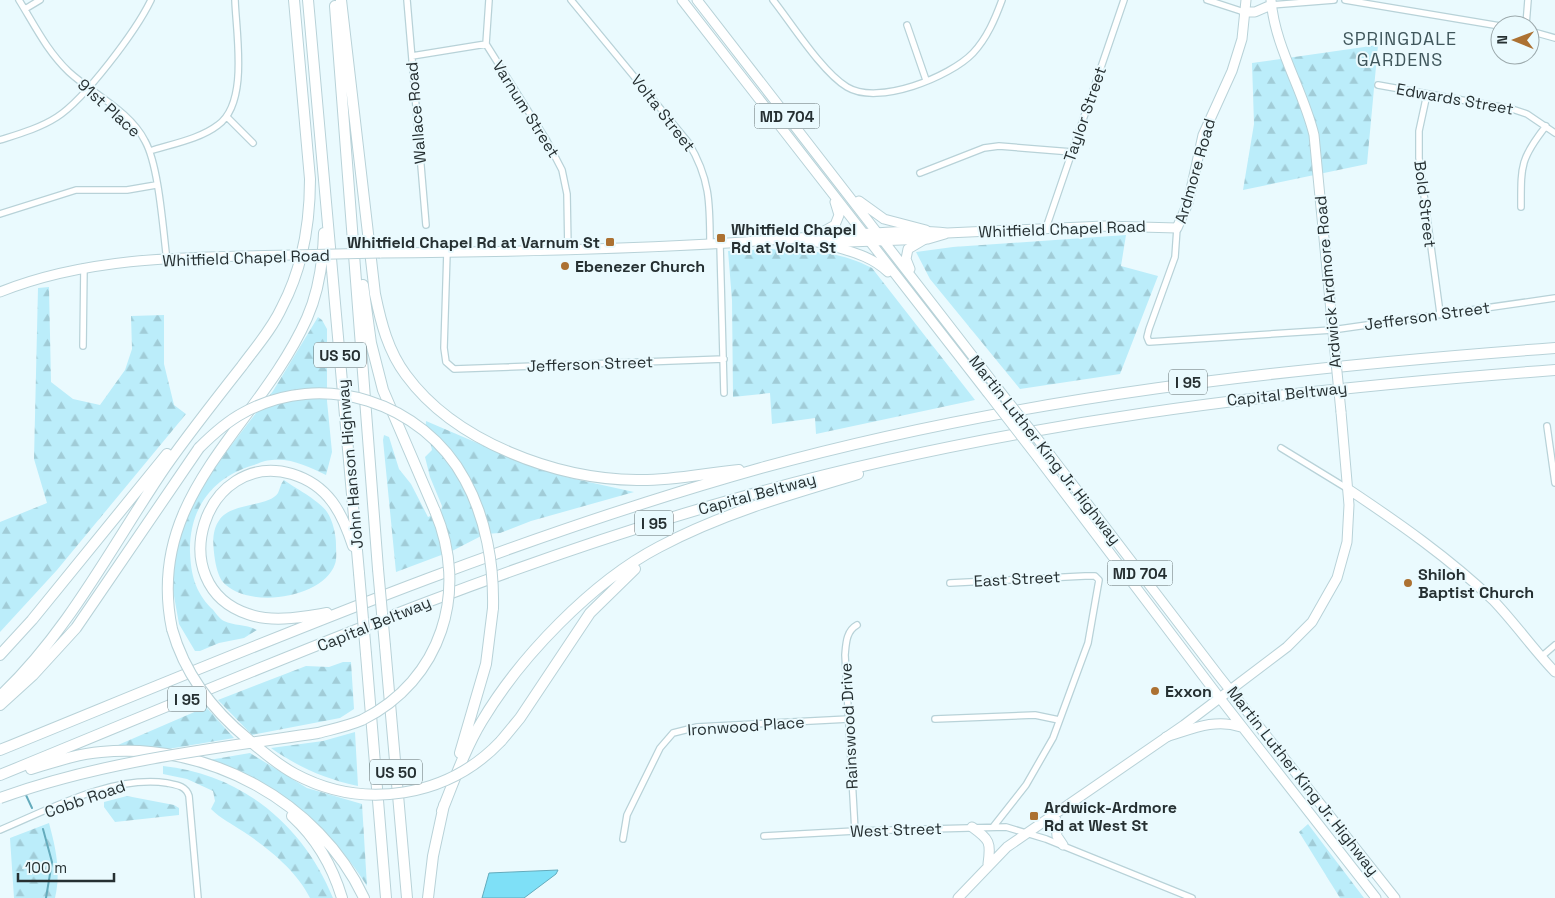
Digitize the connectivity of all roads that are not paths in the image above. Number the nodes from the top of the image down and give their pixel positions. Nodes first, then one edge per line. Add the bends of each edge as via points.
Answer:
1 (20, 0) edge
2 (40, 0) edge
3 (151, 0) edge
4 (235, 0) edge
5 (294, 0) edge
6 (308, 0) edge
7 (334, 0) edge
8 (340, 0) edge
9 (407, 0) edge
10 (488, 0) edge
11 (571, 0) edge
12 (682, 0) edge
13 (697, 0) edge
14 (774, 0) edge
15 (1002, 0) edge
16 (1124, 0) edge
17 (1207, 0) edge
18 (1246, 0) edge
19 (1334, 0) edge
20 (1345, 0) edge
21 (1528, 0) edge
22 (1271, 3) edge
23 (25, 9) junction
24 (1244, 12) junction
25 (1527, 15) edge
26 (1490, 24) edge
27 (907, 25) dead end
28 (1540, 34) edge
29 (1555, 38) edge
30 (486, 44) junction
31 (412, 56) junction
32 (926, 80) junction
33 (1378, 85) dead end
34 (87, 87) junction
35 (1426, 94) junction
36 (227, 118) junction
37 (1546, 126) junction
38 (1555, 133) edge
39 (321, 137) junction
40 (0, 140) edge
41 (253, 143) dead end
42 (150, 151) junction
43 (1072, 152) junction
44 (920, 173) dead end
45 (348, 177) junction
46 (838, 181) junction
47 (156, 185) junction
48 (832, 194) junction
49 (1521, 207) dead end
50 (0, 214) edge
51 (426, 226) dead end
52 (1046, 228) junction
53 (1178, 228) junction
54 (878, 232) junction
55 (863, 233) junction
56 (926, 234) junction
57 (814, 236) junction
58 (796, 239) junction
59 (884, 240) junction
60 (869, 241) junction
61 (823, 243) junction
62 (710, 244) junction
63 (720, 244) junction
64 (568, 250) junction
65 (447, 252) junction
66 (167, 260) junction
67 (84, 267) junction
68 (920, 287) junction
69 (0, 292) edge
70 (909, 293) junction
71 (1555, 298) edge
72 (1440, 314) junction
73 (1332, 330) junction
74 (1149, 342) joint
75 (83, 346) dead end
76 (1555, 348) edge
77 (724, 359) junction
78 (242, 365) junction
79 (1555, 370) edge
80 (724, 393) dead end
81 (1547, 426) dead end
82 (1281, 448) dead end
83 (942, 449) junction
84 (1553, 454) edge
85 (765, 467) junction
86 (1555, 482) edge
87 (1348, 489) junction
88 (699, 528) junction
89 (359, 573) junction
90 (950, 583) dead end
91 (358, 606) junction
92 (857, 625) dead end
93 (1555, 646) edge
94 (0, 655) edge
95 (1541, 657) junction
96 (1555, 672) edge
97 (1230, 690) junction
98 (0, 696) edge
99 (1219, 697) junction
100 (0, 706) edge
101 (849, 719) junction
102 (935, 719) dead end
103 (1059, 720) junction
104 (1242, 727) junction
105 (1166, 737) junction
106 (0, 750) edge
107 (0, 777) edge
108 (259, 788) junction
109 (0, 798) edge
110 (442, 811) junction
111 (1055, 814) junction
112 (972, 827) junction
113 (994, 827) junction
114 (0, 830) edge
115 (855, 830) junction
116 (1028, 834) junction
117 (764, 836) dead end
118 (623, 839) dead end
119 (1063, 845) junction
120 (988, 864) junction
121 (198, 898) edge
122 (342, 898) edge
123 (364, 898) edge
124 (386, 898) edge
125 (407, 898) edge
126 (428, 898) edge
127 (958, 898) edge
128 (1192, 898) edge
129 (1376, 898) edge
130 (1395, 898) edge

1 - 23 street, 91st Place
2 - 23 street
3 - 34 street via 134,30
4 - 36 street via 237,81 234,102
5 - 78 highway via 310,179 308,225 297,271 283,306
6 - 39 highway, John Hanson Highway / US 50
7 - 45 highway, John Hanson Highway / US 50
8 - 85 highway via 370,262 380,319 394,356 420,393 478,436 513,454 555,469 596,477 656,480
9 - 31 street, Wallace Road
10 - 30 street, Varnum Street
11 - 62 street, Volta Street via 688,142 699,161 709,193
12 - 48 main road, Martin Luther King Jr. Highway / MD 704
13 - 46 main road, Martin Luther King Jr. Highway / MD 704
14 - 32 street via 830,72 852,90 886,94
15 - 32 street via 994,22 972,53 958,65
16 - 43 street, Taylor Street
17 - 24 street
18 - 24 main road, Ardmore Road
19 - 22 street
20 - 26 street
21 - 25 street
22 - 24 main road via 1255,12
22 - 73 main road, Ardwick Ardmore Road via 1282,46 1314,135
23 - 34 street, 91st Place via 54,56
24 - 53 main road, Ardmore Road via 1244,29 1238,52 1203,135 1188,203
27 - 32 street
28 - 29 street
30 - 31 street
30 - 64 street, Varnum Street via 560,165 567,194
31 - 51 street, Wallace Road
33 - 35 street, Edwards Street
34 - 40 street via 55,118
34 - 42 street, 91st Place via 135,126
35 - 37 street, Edwards Street via 1512,109
35 - 72 street, Bold Street via 1419,131 1419,158
36 - 41 street
36 - 42 street via 207,132
37 - 38 street, Edwards Street
37 - 49 street via 1522,162
39 - 88 highway, bridge via 322,264 308,317 292,347 194,490 172,541 167,596 172,629 189,671 221,715 276,761 318,784 370,795 418,791 448,780 478,762 501,741 604,597 640,565
39 - 89 highway, John Hanson Highway / US 50
42 - 47 street, 91st Place
43 - 44 street via 999,146 984,148
43 - 52 street, Taylor Street
45 - 109 highway, bridge via 377,370 390,410 446,539 451,578 444,623 424,666 404,690 377,712 342,727 122,763 57,779
45 - 125 highway, John Hanson Highway / US 50, bridge
46 - 54 main road, Martin Luther King Jr. Highway / MD 704
46 - 56 main road via 876,215
47 - 50 street via 127,190 76,190
47 - 66 street, 91st Place
48 - 55 main road, Martin Luther King Jr. Highway / MD 704
48 - 57 main road via 838,208 838,220 831,229
52 - 53 main road, Whitfield Chapel Road
52 - 56 main road, Whitfield Chapel Road
53 - 74 street, Ardmore Road via 1175,257 1149,329
54 - 55 main road, Whitfield Chapel Road
54 - 56 main road, Whitfield Chapel Road
54 - 59 main road, Martin Luther King Jr. Highway / MD 704
55 - 57 main road, Whitfield Chapel Road
55 - 60 main road, Martin Luther King Jr. Highway / MD 704
56 - 59 main road, Whitfield Chapel Road
56 - 68 main road via 906,253
57 - 58 main road, Whitfield Chapel Road
58 - 61 main road, Whitfield Chapel Road
58 - 63 main road, Whitfield Chapel Road
59 - 60 main road, Whitfield Chapel Road
59 - 68 main road, Martin Luther King Jr. Highway / MD 704
60 - 61 main road, Whitfield Chapel Road
60 - 70 main road, Martin Luther King Jr. Highway / MD 704
61 - 70 main road via 873,260
62 - 63 main road, Whitfield Chapel Road
62 - 64 main road, Whitfield Chapel Road
63 - 77 street
64 - 65 main road, Whitfield Chapel Road
65 - 66 main road, Whitfield Chapel Road, bridge
65 - 77 street, Jefferson Street via 444,348 446,362 456,369
66 - 67 main road, Whitfield Chapel Road
67 - 69 main road, Whitfield Chapel Road via 47,275
67 - 75 street
68 - 97 main road, Martin Luther King Jr. Highway / MD 704, bridge
70 - 99 main road, Martin Luther King Jr. Highway / MD 704, bridge
71 - 72 street, Jefferson Street
72 - 73 street, Jefferson Street
73 - 74 street, Jefferson Street
73 - 87 main road, Ardwick Ardmore Road, bridge
76 - 85 highway, Capital Beltway / I 95 via 1304,369 1117,392 934,427
77 - 80 street
78 - 94 highway
78 - 98 highway via 167,465 47,645
79 - 83 highway, Capital Beltway / I 95 via 1247,398 1068,424
81 - 84 street
82 - 87 street
83 - 88 highway via 761,505
83 - 107 highway, Capital Beltway / I 95 via 739,498 531,564 390,617
84 - 86 street
85 - 91 highway, Capital Beltway / I 95 via 549,534
87 - 95 main road via 1410,531 1463,573 1501,609
87 - 97 main road, Ardwick Ardmore Road via 1347,542 1342,565 1328,598 1303,632
88 - 110 highway via 657,548 615,576 542,641 502,689 481,722
89 - 91 highway via 348,530 334,502 302,478 273,472 247,477 220,494 204,521 200,546 205,573 212,587 235,608 248,614 277,618
89 - 124 highway, John Hanson Highway / US 50, bridge
90 - 103 street, East Street via 1096,576 1099,580 1096,606 1088,643
91 - 106 highway, Capital Beltway / I 95
92 - 101 street, Rainswood Drive via 850,628 846,651
93 - 95 street
95 - 96 main road
97 - 99 main road, Ardwick Ardmore Road
97 - 130 main road, Martin Luther King Jr. Highway / MD 704
99 - 104 main road, Martin Luther King Jr. Highway / MD 704
99 - 105 main road, Ardwick Ardmore Road
100 - 110 highway, bridge via 76,628 199,448 217,431 260,405 294,396 328,393 368,399 399,412 432,436 466,480 487,541 493,608 486,664
101 - 115 street, Rainswood Drive
101 - 118 street, Ironwood Place via 697,727 673,733 660,748 627,815
102 - 103 street via 1035,715
103 - 113 street via 1038,766
104 - 105 main road via 1212,723
104 - 129 main road, Martin Luther King Jr. Highway / MD 704
105 - 111 main road, Ardwick Ardmore Road
107 - 108 highway via 86,753 142,752 204,763 230,772
108 - 122 highway via 295,819 317,845
108 - 123 highway via 301,816 325,840
110 - 126 highway
111 - 116 main road, Ardwick Ardmore Road
111 - 119 main road via 1057,836
112 - 113 street, West Street
112 - 115 street, West Street
112 - 120 main road via 988,839
113 - 116 street, West Street
114 - 121 street, Cobb Road via 112,787 137,782 173,784 186,789 189,796
115 - 117 street, West Street
116 - 119 street, West Street
116 - 120 main road, Ardwick Ardmore Road
119 - 128 street, West Street
120 - 127 main road, Ardwick Ardmore Road

